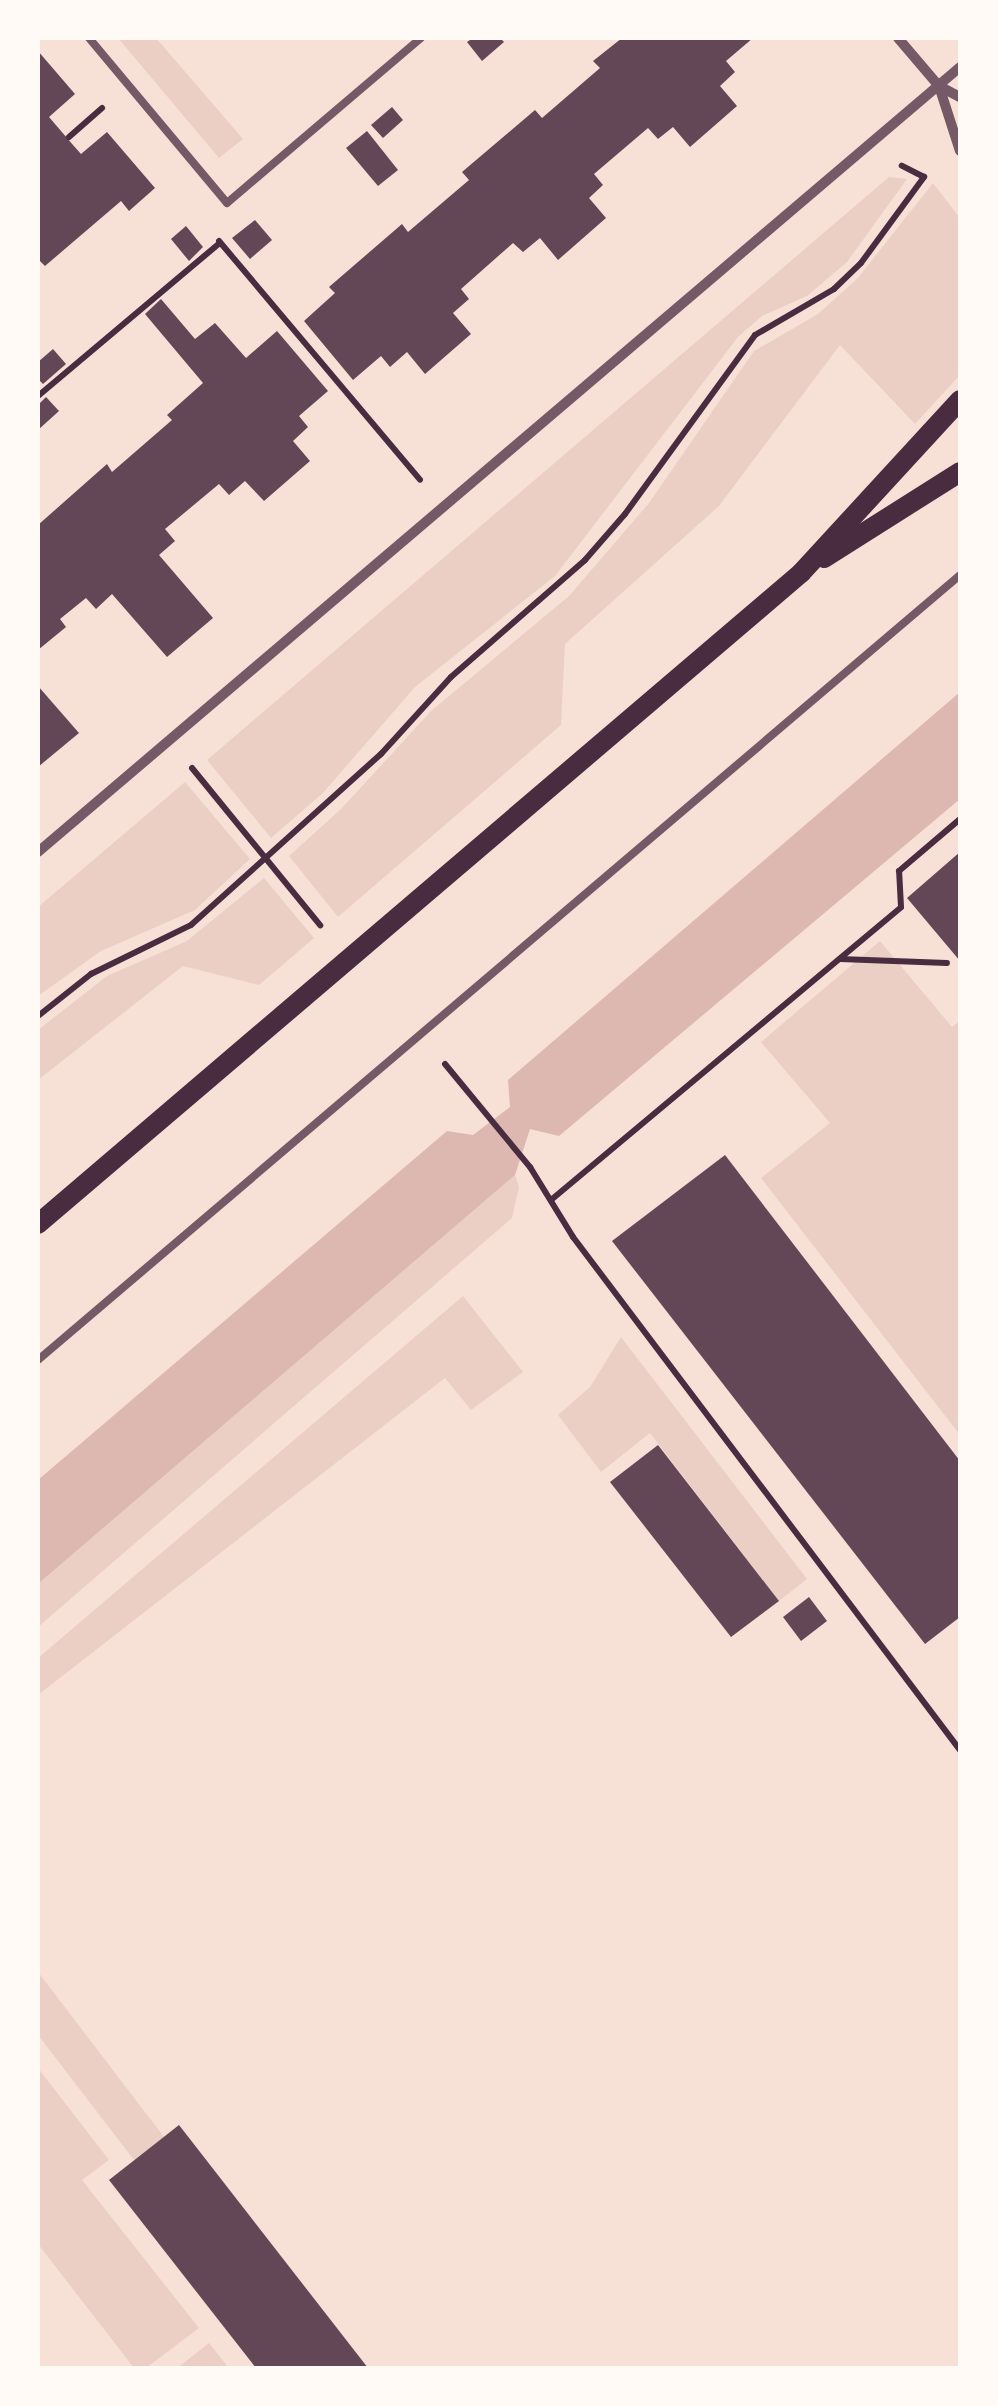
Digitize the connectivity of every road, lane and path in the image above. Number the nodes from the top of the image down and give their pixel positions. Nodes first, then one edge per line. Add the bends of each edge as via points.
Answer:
1 (89, 38) edge
2 (421, 38) edge
3 (898, 38) edge
4 (960, 68) edge
5 (939, 86) junction
6 (960, 97) edge
7 (865, 148) junction
8 (960, 151) edge
9 (226, 202) junction
10 (220, 242) junction
11 (38, 396) edge
12 (960, 400) edge
13 (960, 472) edge
14 (442, 507) junction
15 (801, 573) junction
16 (960, 575) edge
17 (168, 738) junction
18 (960, 819) edge
19 (38, 852) edge
20 (265, 858) junction
21 (839, 959) junction
22 (347, 960) junction
23 (947, 963) dead end
24 (38, 1016) edge
25 (458, 1080) dead end
26 (551, 1200) junction
27 (38, 1224) edge
28 (38, 1360) edge
29 (960, 1750) edge

1 - 9 lane
2 - 9 lane
3 - 5 street
4 - 5 street
5 - 6 street
5 - 7 street
5 - 8 street
7 - 14 street
7 - 20 path via 924,176 861,263 834,289 755,334 585,560 450,676 380,754
9 - 10 path via 215,236
10 - 11 path
10 - 14 path
12 - 15 main road
13 - 15 main road
14 - 17 street
15 - 22 main road
16 - 28 lane
17 - 19 street
17 - 20 path
18 - 21 path via 899,871 901,907
20 - 22 path
20 - 24 path via 191,926 90,974
21 - 23 path
21 - 26 path
22 - 27 main road
25 - 26 path
26 - 29 path

